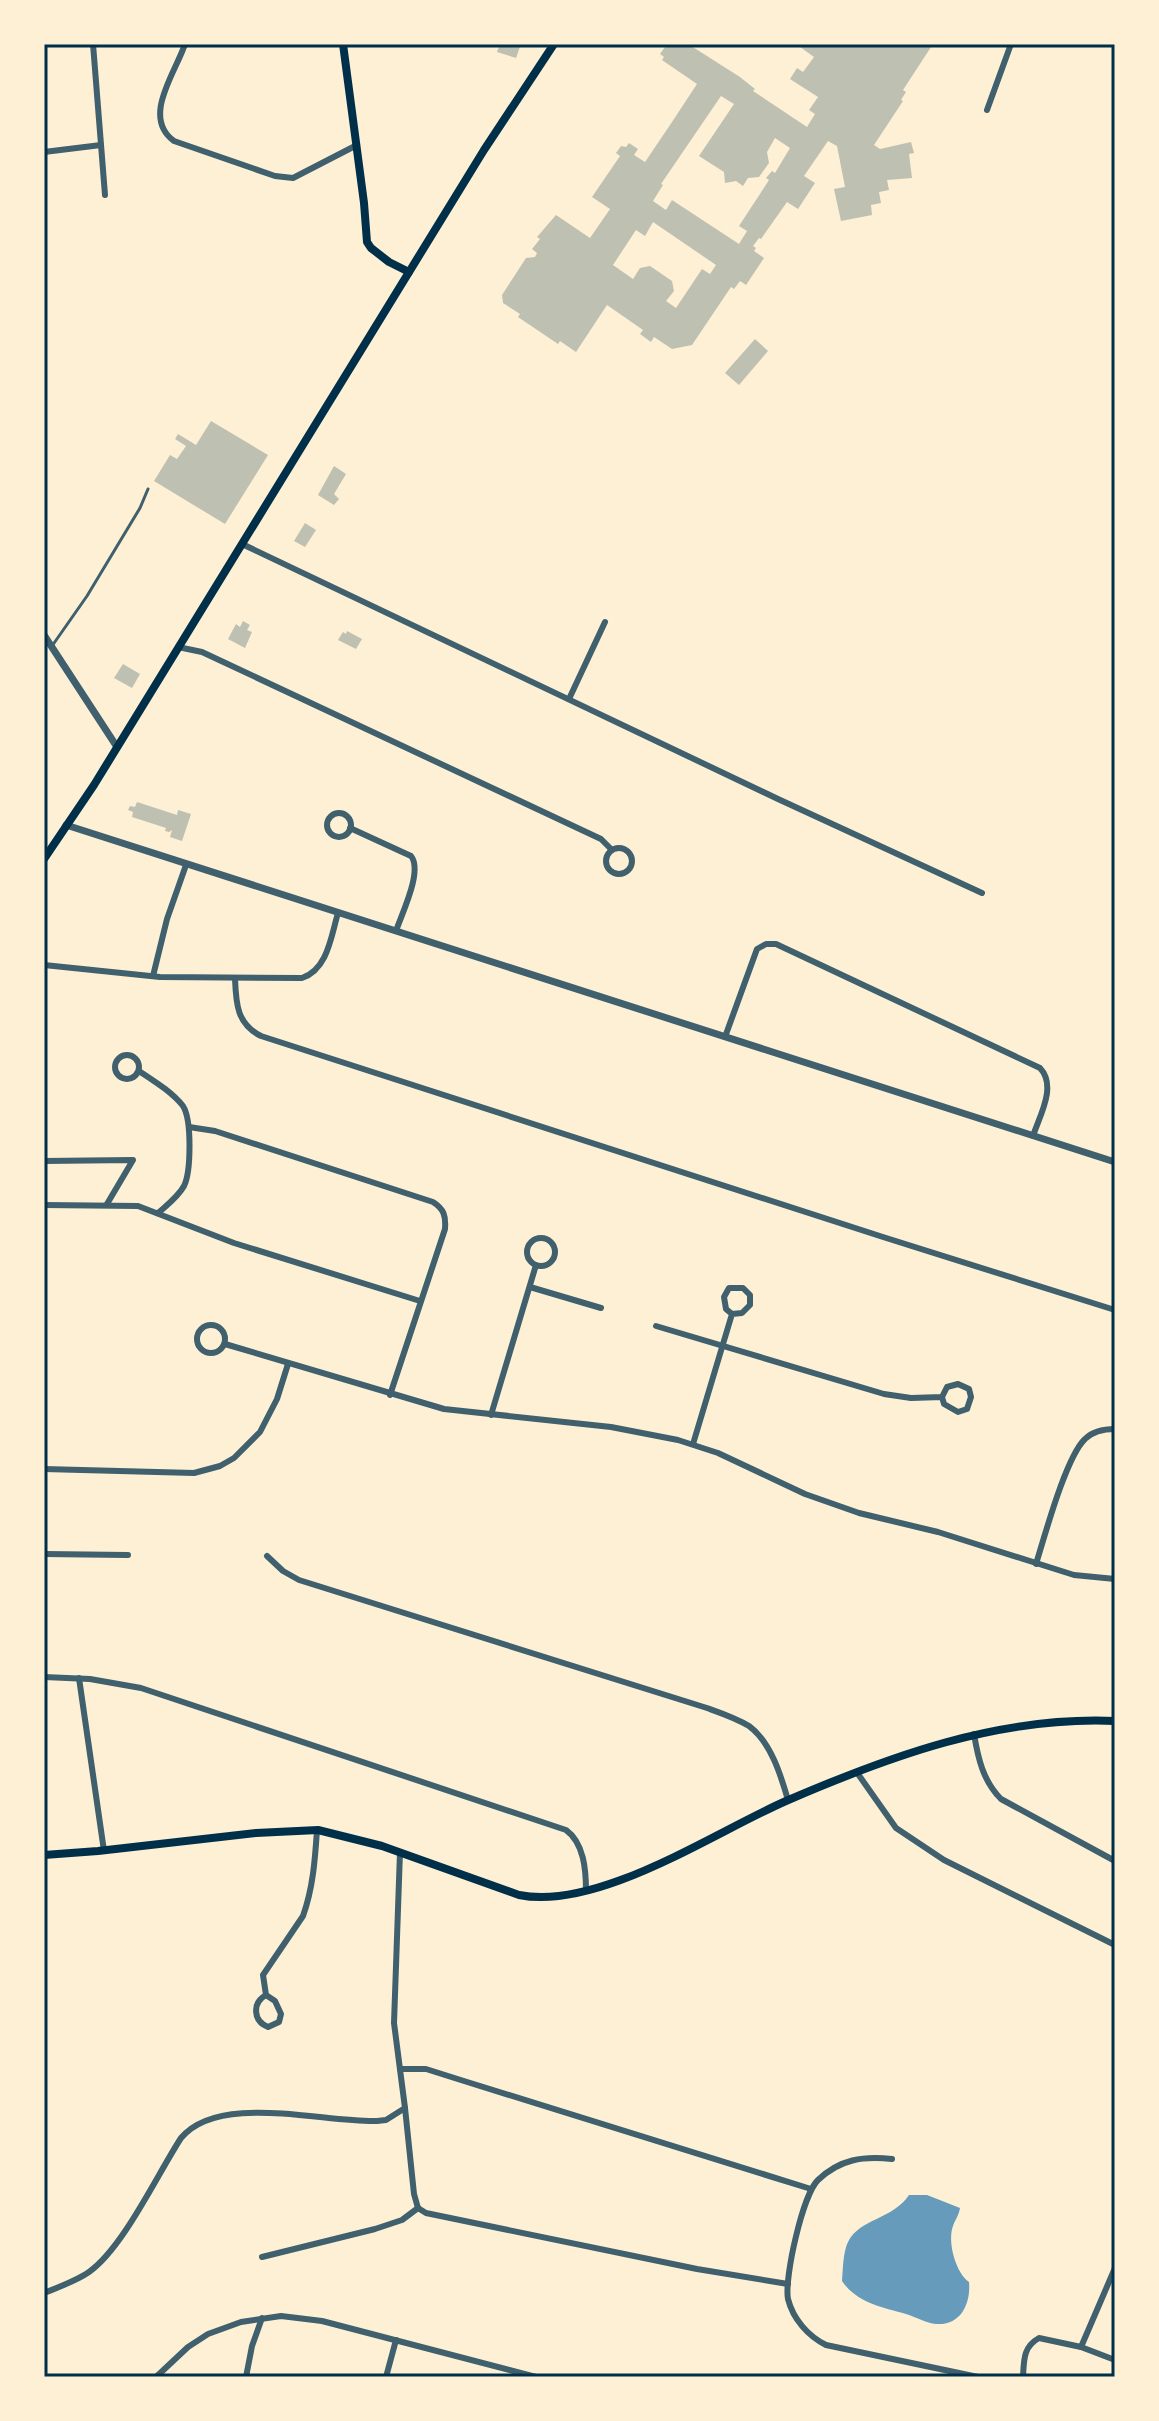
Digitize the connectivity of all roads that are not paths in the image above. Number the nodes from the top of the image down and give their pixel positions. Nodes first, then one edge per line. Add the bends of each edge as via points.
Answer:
1 (93, 44) edge
2 (185, 44) edge
3 (343, 44) edge
4 (554, 44) edge
5 (1011, 44) edge
6 (987, 110) dead end
7 (101, 145) junction
8 (357, 145) junction
9 (44, 152) edge
10 (105, 195) dead end
11 (409, 272) junction
12 (148, 489) dead end
13 (242, 544) junction
14 (605, 622) dead end
15 (44, 635) edge
16 (52, 646) junction
17 (178, 647) junction
18 (569, 699) junction
19 (117, 747) junction
20 (66, 825) junction
21 (350, 828) junction
22 (611, 849) junction
23 (44, 859) edge
24 (186, 865) junction
25 (982, 893) dead end
26 (338, 913) junction
27 (396, 931) junction
28 (44, 965) edge
29 (153, 976) junction
30 (235, 979) junction
31 (725, 1037) junction
32 (139, 1071) junction
33 (189, 1127) junction
34 (1033, 1136) junction
35 (44, 1161) edge
36 (1115, 1162) edge
37 (107, 1204) junction
38 (44, 1205) edge
39 (158, 1213) junction
40 (536, 1265) junction
41 (530, 1287) junction
42 (420, 1301) junction
43 (601, 1308) dead end
44 (1115, 1310) edge
45 (732, 1314) junction
46 (656, 1326) dead end
47 (225, 1344) junction
48 (722, 1346) junction
49 (288, 1364) junction
50 (390, 1395) junction
51 (942, 1397) junction
52 (491, 1415) junction
53 (1115, 1429) edge
54 (693, 1444) junction
55 (44, 1469) edge
56 (44, 1554) edge
57 (128, 1555) dead end
58 (267, 1556) dead end
59 (1036, 1564) junction
60 (1115, 1579) edge
61 (44, 1677) edge
62 (79, 1678) junction
63 (1115, 1721) edge
64 (974, 1734) junction
65 (858, 1774) junction
66 (788, 1800) junction
67 (317, 1830) junction
68 (104, 1851) junction
69 (400, 1852) junction
70 (44, 1855) edge
71 (1115, 1861) edge
72 (586, 1891) junction
73 (1115, 1945) edge
74 (266, 1995) junction
75 (400, 2069) junction
76 (405, 2108) junction
77 (892, 2159) dead end
78 (811, 2189) junction
79 (418, 2208) junction
80 (262, 2257) dead end
81 (1115, 2268) edge
82 (788, 2284) junction
83 (44, 2293) edge
84 (262, 2318) junction
85 (396, 2340) junction
86 (1081, 2347) junction
87 (1115, 2360) edge
88 (156, 2377) edge
89 (246, 2377) edge
90 (386, 2377) edge
91 (536, 2377) edge
92 (978, 2377) edge
93 (1023, 2377) edge

1 - 7 street
2 - 8 street via 160,110 164,129 174,141 293,178
3 - 8 main road
4 - 11 main road
5 - 6 street
7 - 9 street
7 - 10 street
8 - 11 main road via 367,242
11 - 13 main road
12 - 16 lane
13 - 17 main road
13 - 18 street
14 - 18 street
15 - 16 street
16 - 19 street
17 - 19 main road
17 - 22 street via 202,652 308,701 589,833
18 - 25 street
19 - 20 main road
20 - 23 main road
20 - 24 street
21 - 21 street via 338,837 326,826 332,814 341,813 350,820
21 - 27 street via 415,860
22 - 22 street via 630,854 632,865 626,873 615,875 608,869
24 - 26 street
24 - 29 street
26 - 27 street
26 - 30 street via 326,952 312,974
27 - 31 street
28 - 29 street
29 - 30 street
30 - 44 street via 241,1021 261,1036
31 - 34 street
31 - 34 street via 757,949 776,944 1040,1068 1048,1086
32 - 32 street via 124,1078 114,1065 127,1055 138,1062
32 - 33 street via 179,1102
33 - 39 street via 183,1187
33 - 42 street via 215,1131 441,1207 445,1229
34 - 36 street
35 - 37 street via 133,1160
37 - 38 street
37 - 39 street
39 - 42 street
40 - 40 street via 528,1248 534,1240 547,1240 554,1257 547,1265
40 - 41 street
41 - 43 street
41 - 52 street
42 - 50 street
45 - 45 street via 724,1305 725,1294 732,1287 746,1289 750,1305
45 - 48 street
46 - 48 street
47 - 47 street via 204,1352 197,1343 199,1331 218,1326
47 - 49 street
48 - 51 street via 884,1394
48 - 54 street
49 - 50 street
49 - 55 street via 260,1432 220,1466 194,1473
50 - 52 street
51 - 51 street via 947,1407 960,1412 969,1405 971,1393 963,1384 954,1384
52 - 54 street via 647,1432
53 - 59 street via 1095,1432 1081,1444
54 - 59 street via 831,1504
56 - 57 street
58 - 66 street via 299,1580 738,1720 766,1747
59 - 60 street
61 - 62 street
62 - 68 street
62 - 72 street via 141,1688 566,1830 580,1850
63 - 64 main road via 1038,1723
64 - 65 main road
64 - 71 street via 983,1771 1001,1799
65 - 66 main road
65 - 73 street via 896,1828 944,1860
66 - 72 main road via 636,1873
67 - 68 main road
67 - 69 main road
67 - 74 street via 307,1906 263,1975
68 - 70 main road
69 - 72 main road via 525,1896
69 - 75 street via 394,2023
74 - 74 street via 281,2014 279,2022 268,2027 256,2011
75 - 76 street
75 - 78 street via 448,2076
76 - 79 street
76 - 83 street via 377,2121 255,2114 219,2117 192,2127 102,2260 82,2277
77 - 78 street via 849,2160
78 - 82 street
79 - 80 street via 375,2229
79 - 82 street via 578,2245
81 - 86 street
82 - 92 street via 797,2319 820,2342
84 - 85 street via 308,2318
84 - 88 street via 208,2334
84 - 89 street
85 - 90 street
85 - 91 street
86 - 87 street
86 - 93 street via 1044,2337 1029,2344

